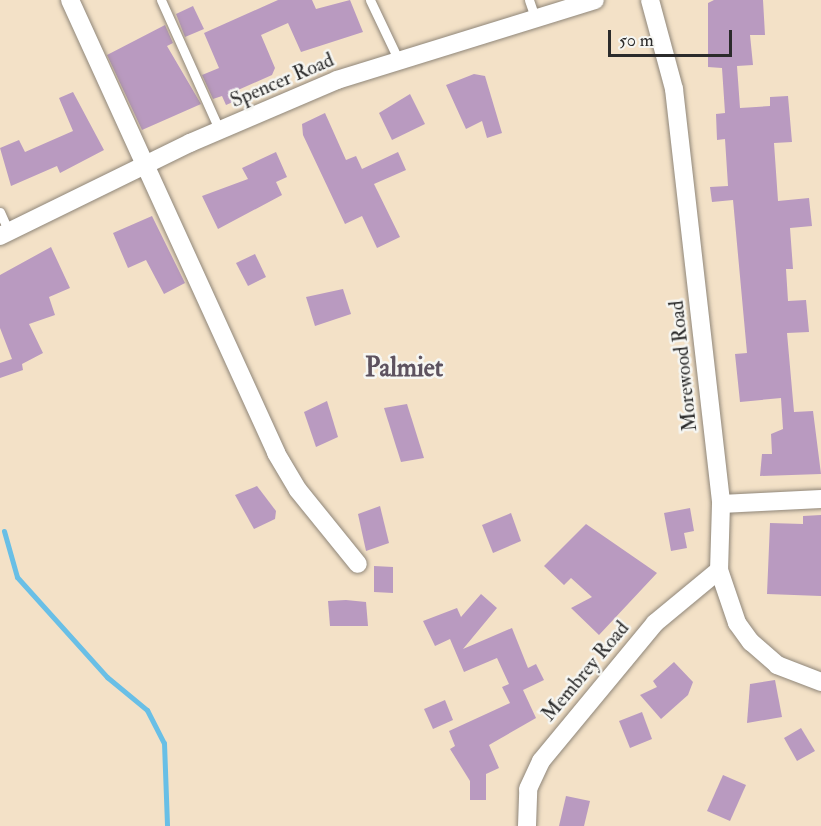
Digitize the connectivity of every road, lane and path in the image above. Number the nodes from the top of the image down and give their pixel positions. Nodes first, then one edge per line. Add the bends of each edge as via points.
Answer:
1 (70, 0) edge
2 (160, 0) edge
3 (370, 0) edge
4 (529, 0) edge
5 (595, 0) edge
6 (650, 0) edge
7 (536, 20) junction
8 (399, 61) junction
9 (220, 131) junction
10 (143, 166) junction
11 (0, 212) edge
12 (4, 234) edge
13 (821, 499) edge
14 (721, 504) junction
15 (358, 564) dead end
16 (720, 570) junction
17 (821, 682) edge
18 (527, 826) edge

1 - 10 street
2 - 9 lane
3 - 8 lane
4 - 7 lane
5 - 7 street, Spencer Road
6 - 14 street, Morewood Road via 674,89
7 - 8 street, Spencer Road
8 - 9 street, Spencer Road via 337,80
9 - 10 street, Spencer Road
10 - 12 street, Spencer Road
10 - 15 street via 175,223 286,473
11 - 12 lane
13 - 14 street
14 - 16 street, Morewood Road
16 - 17 street, Morewood Road via 737,623 751,642 777,665
16 - 18 street, Membrey Road via 655,623 548,752 528,789

